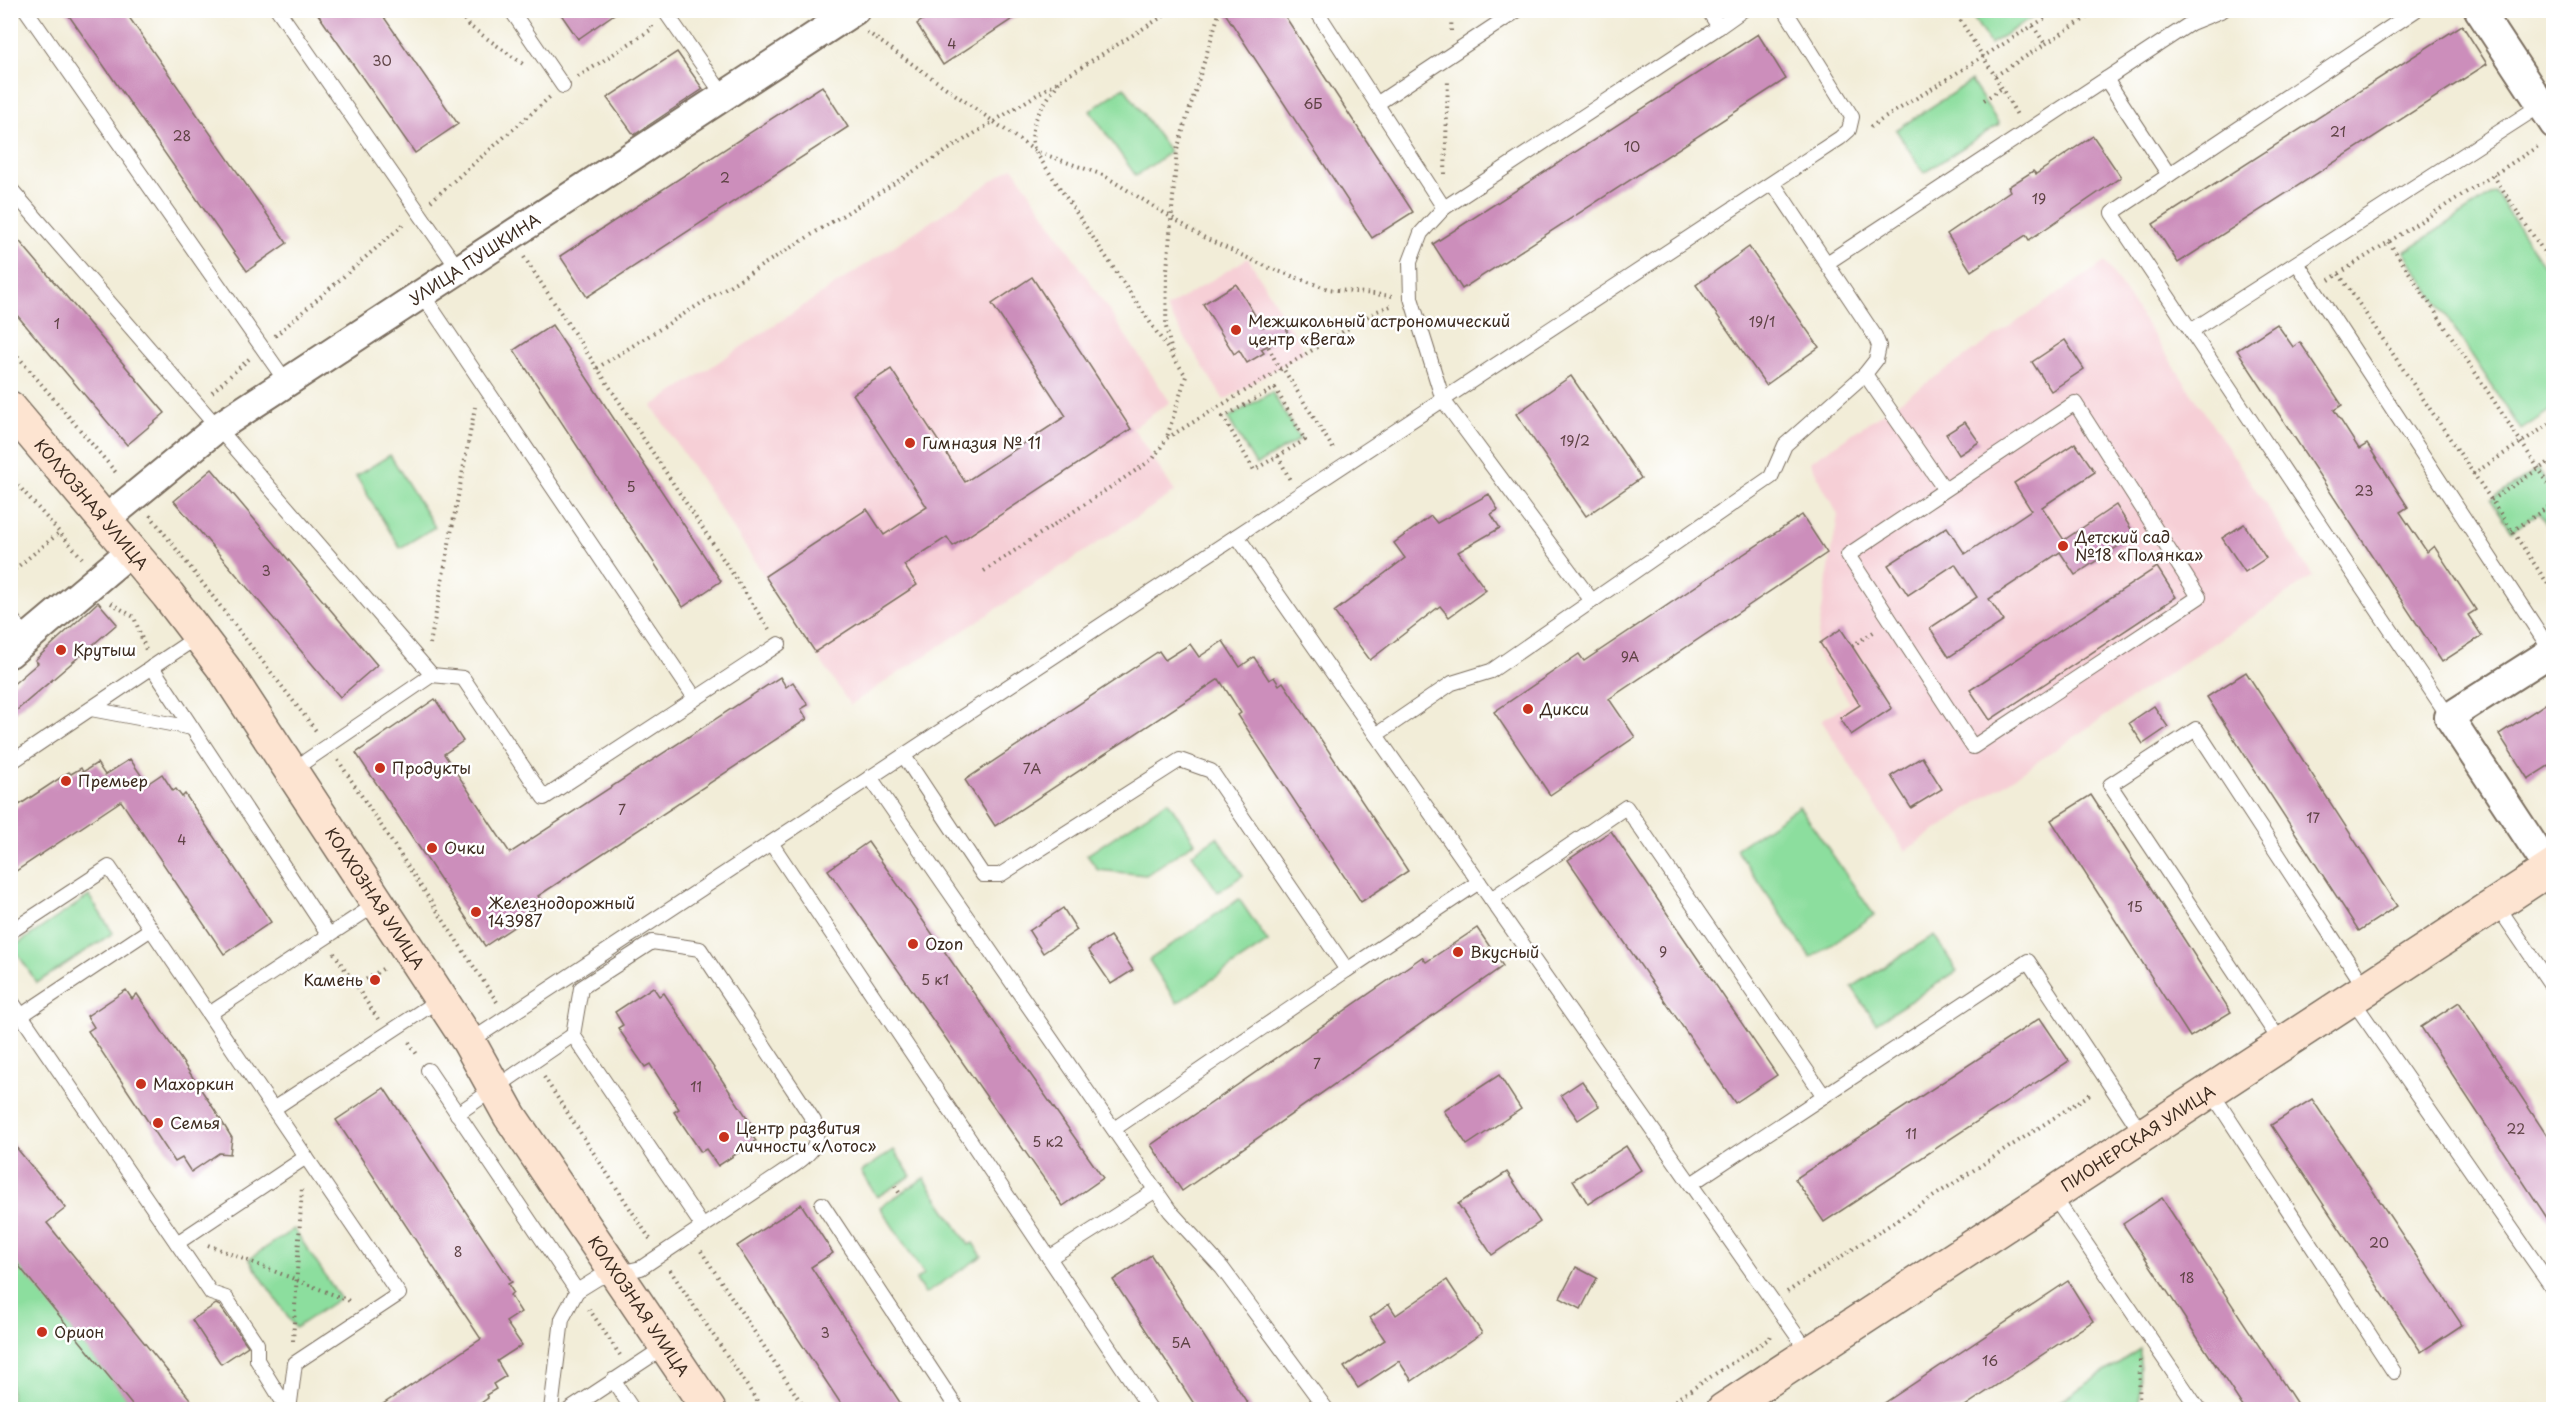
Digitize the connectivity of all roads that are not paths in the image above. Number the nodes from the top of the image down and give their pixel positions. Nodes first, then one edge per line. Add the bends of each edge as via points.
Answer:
1 (26, 10) edge
2 (278, 10) edge
3 (511, 10) edge
4 (664, 10) edge
5 (1316, 10) edge
6 (1518, 10) edge
7 (1708, 10) edge
8 (1743, 10) edge
9 (1785, 10) edge
10 (2223, 10) edge
11 (2416, 10) edge
12 (2479, 10) edge
13 (850, 14) edge
14 (1719, 27) junction
15 (2106, 79) junction
16 (563, 86) road end
17 (724, 96) junction
18 (1378, 103) junction
19 (2546, 124) edge
20 (2169, 175) junction
21 (1773, 183) junction
22 (10, 188) edge
23 (1444, 208) junction
24 (1827, 263) junction
25 (2297, 263) junction
26 (459, 270) junction
27 (422, 294) junction
28 (2191, 331) junction
29 (1866, 374) junction
30 (287, 383) junction
31 (1443, 400) junction
32 (10, 408) edge
33 (217, 428) junction
34 (1945, 490) junction
35 (105, 520) junction
36 (1237, 536) junction
37 (131, 550) junction
38 (1592, 601) junction
39 (200, 635) junction
40 (16, 636) edge
41 (778, 644) road end
42 (2552, 651) edge
43 (152, 667) junction
44 (432, 675) junction
45 (695, 698) junction
46 (91, 709) junction
47 (2449, 717) junction
48 (192, 728) junction
49 (1376, 735) junction
50 (904, 756) junction
51 (10, 763) edge
52 (291, 771) junction
53 (870, 777) junction
54 (771, 843) junction
55 (2551, 867) edge
56 (1479, 882) junction
57 (1491, 899) junction
58 (378, 903) junction
59 (2495, 904) junction
60 (151, 929) junction
61 (10, 932) edge
62 (329, 936) junction
63 (602, 954) junction
64 (611, 968) junction
65 (1347, 970) junction
66 (2553, 989) edge
67 (2359, 993) junction
68 (10, 999) edge
69 (440, 999) junction
70 (209, 1014) junction
71 (22, 1016) junction
72 (573, 1035) junction
73 (469, 1042) junction
74 (2282, 1044) junction
75 (428, 1070) road end
76 (495, 1088) junction
77 (2210, 1090) junction
78 (1824, 1096) junction
79 (273, 1109) junction
80 (457, 1114) junction
81 (1114, 1129) junction
82 (2143, 1135) junction
83 (306, 1157) junction
84 (1691, 1184) junction
85 (1156, 1190) junction
86 (2052, 1194) junction
87 (822, 1204) dead end
88 (703, 1227) junction
89 (177, 1244) junction
90 (1049, 1258) junction
91 (617, 1274) junction
92 (2553, 1290) edge
93 (577, 1291) junction
94 (666, 1346) junction
95 (1809, 1353) junction
96 (2394, 1372) dead end
97 (613, 1380) junction
98 (289, 1410) edge
99 (551, 1410) edge
100 (569, 1410) edge
101 (633, 1410) edge
102 (709, 1410) edge
103 (958, 1410) edge
104 (1151, 1410) edge
105 (1327, 1410) edge
106 (1724, 1410) edge
107 (2199, 1410) edge

1 - 30 lane
2 - 26 lane
3 - 16 lane
4 - 17 lane
5 - 18 lane
6 - 18 lane
7 - 14 lane
8 - 14 lane
9 - 21 lane via 1852,117 1849,130 1840,138
10 - 15 lane via 2191,23
11 - 20 lane
12 - 19 street
13 - 17 street, УЛИЦА ПУШКИНА
14 - 23 lane
15 - 20 lane
15 - 24 lane
17 - 26 street, УЛИЦА ПУШКИНА
18 - 23 lane
19 - 25 lane
20 - 28 lane via 2112,213
21 - 24 lane
21 - 31 lane
22 - 33 lane
23 - 31 lane via 1421,233 1410,262 1411,298
24 - 29 lane via 1879,346 1876,360
25 - 28 lane
25 - 42 lane
26 - 27 street, УЛИЦА ПУШКИНА
27 - 30 street, УЛИЦА ПУШКИНА
27 - 45 lane
28 - 47 lane
29 - 34 lane
29 - 38 lane via 1785,445 1771,477
30 - 33 street, УЛИЦА ПУШКИНА
31 - 36 lane
31 - 38 lane
32 - 35 street, КОЛХОЗНАЯ УЛИЦА
33 - 35 street, УЛИЦА ПУШКИНА via 129,488
33 - 44 lane
34 - 34 lane via 1848,555 1973,747 2199,597 2075,403
35 - 37 street, КОЛХОЗНАЯ УЛИЦА
36 - 49 lane
36 - 50 lane
37 - 39 street, КОЛХОЗНАЯ УЛИЦА
37 - 40 street
38 - 49 lane via 1491,671 1452,683
39 - 43 lane
39 - 52 street, КОЛХОЗНАЯ УЛИЦА
41 - 45 lane
42 - 47 street
43 - 46 lane
43 - 48 lane
44 - 45 lane via 463,678 544,798
44 - 52 lane
46 - 48 lane
46 - 51 lane
47 - 55 street
48 - 62 lane
49 - 56 lane
50 - 53 lane
50 - 65 lane via 983,875 1000,875 1180,760 1211,771
52 - 58 street, КОЛХОЗНАЯ УЛИЦА
53 - 54 lane
53 - 81 lane
54 - 63 lane
54 - 90 lane
55 - 59 street, ПИОНЕРСКАЯ УЛИЦА
56 - 57 lane
56 - 65 lane
57 - 78 lane via 1626,807
57 - 84 lane
58 - 62 lane
58 - 69 street, КОЛХОЗНАЯ УЛИЦА
59 - 66 lane
59 - 67 street, ПИОНЕРСКАЯ УЛИЦА
60 - 61 lane via 109,867
60 - 70 lane
60 - 71 lane
62 - 70 lane
63 - 64 lane
63 - 73 lane
64 - 72 lane via 581,988
64 - 88 lane via 652,942 700,949 814,1121 818,1135 807,1155
65 - 81 lane
67 - 74 street, ПИОНЕРСКАЯ УЛИЦА
67 - 74 lane via 2196,729 2110,785
67 - 92 lane
68 - 71 lane
69 - 73 street, КОЛХОЗНАЯ УЛИЦА
69 - 79 lane
70 - 79 lane
71 - 89 lane
72 - 76 lane
72 - 88 lane
73 - 76 street, КОЛХОЗНАЯ УЛИЦА
74 - 77 street, ПИОНЕРСКАЯ УЛИЦА
75 - 80 lane
76 - 80 lane
76 - 91 street, КОЛХОЗНАЯ УЛИЦА
77 - 82 street, ПИОНЕРСКАЯ УЛИЦА
77 - 96 lane
78 - 82 lane via 2028,961
78 - 84 lane
79 - 83 lane
80 - 93 lane
81 - 85 lane
82 - 86 street, ПИОНЕРСКАЯ УЛИЦА
83 - 89 lane
83 - 98 lane via 399,1294 295,1363
84 - 95 lane
85 - 90 lane
85 - 105 lane via 1222,1268
86 - 95 street, ПИОНЕРСКАЯ УЛИЦА
86 - 107 lane
87 - 103 lane
88 - 91 lane via 641,1268
89 - 98 lane via 211,1293 226,1298 257,1344 257,1360
90 - 104 lane
91 - 93 lane via 598,1278
91 - 94 street, КОЛХОЗНАЯ УЛИЦА
93 - 99 lane via 562,1319
94 - 97 lane
94 - 102 street, КОЛХОЗНАЯ УЛИЦА
95 - 106 street, ПИОНЕРСКАЯ УЛИЦА
97 - 100 lane
97 - 101 lane

